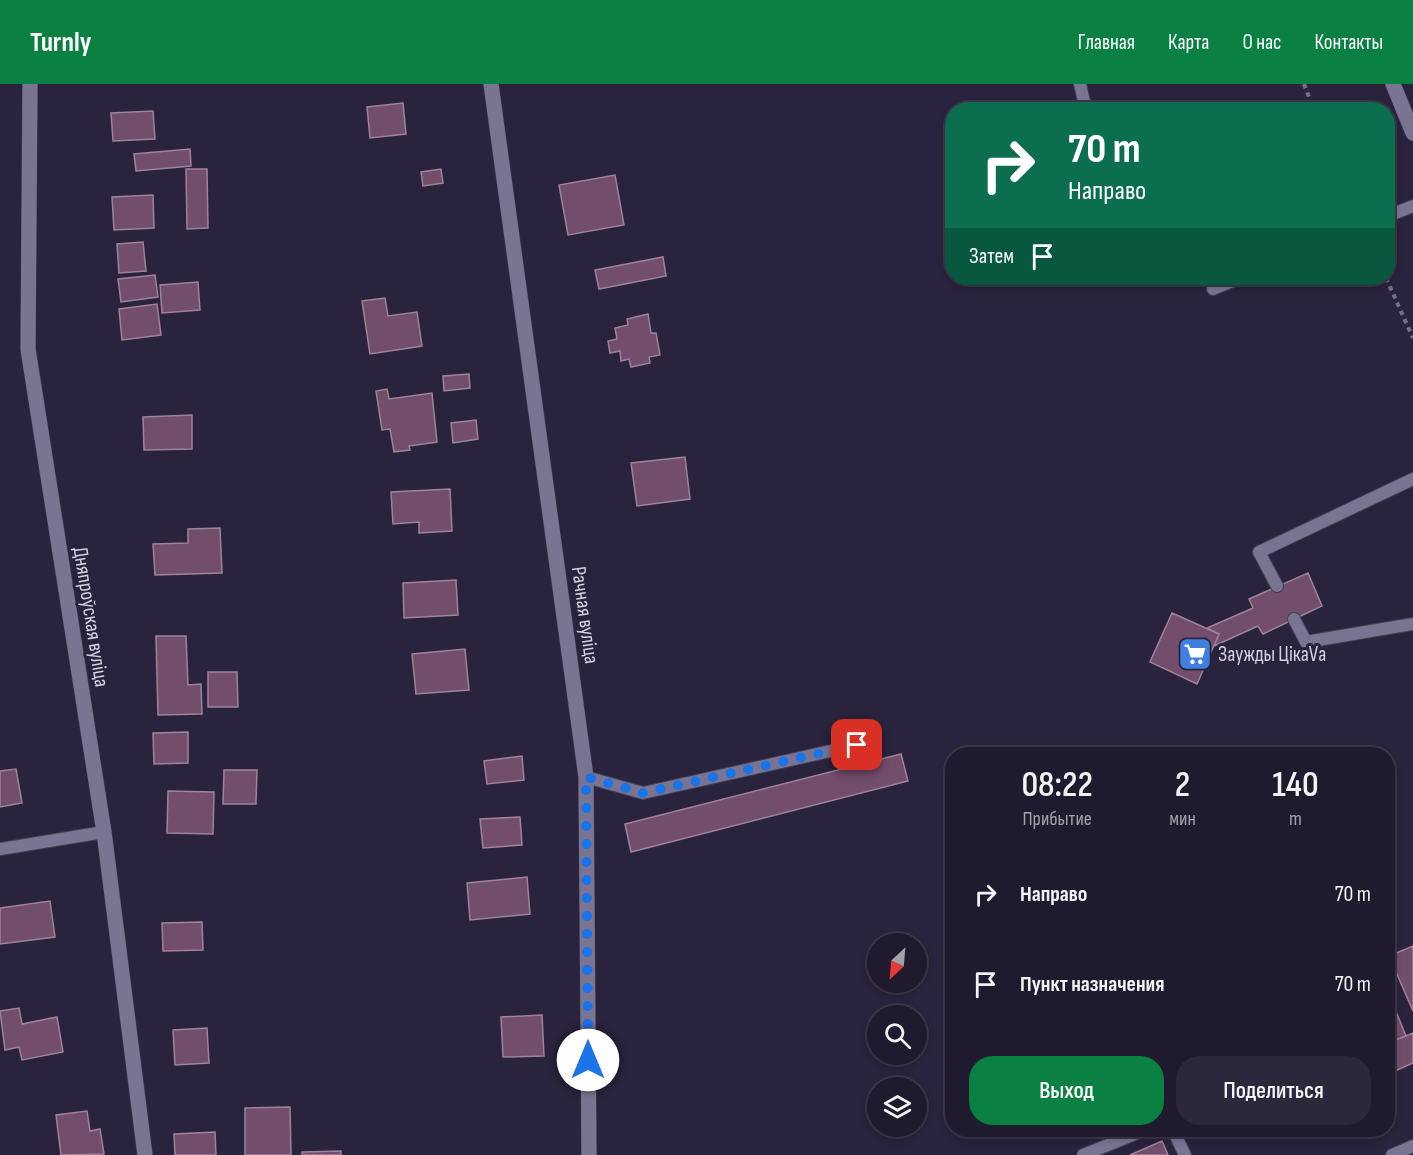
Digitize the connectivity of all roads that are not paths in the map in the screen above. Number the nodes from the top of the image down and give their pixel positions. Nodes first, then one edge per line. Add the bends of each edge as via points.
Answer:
1 (30, 84) edge
2 (491, 84) edge
3 (1080, 84) edge
4 (1393, 84) edge
5 (1084, 102) edge
6 (1413, 134) edge
7 (1413, 206) edge
8 (1395, 213) edge
9 (1223, 285) edge
10 (1213, 289) dead end
11 (1413, 479) edge
12 (1277, 586) dead end
13 (1294, 619) dead end
14 (1413, 624) edge
15 (857, 745) dead end
16 (586, 777) junction
17 (104, 832) junction
18 (0, 849) edge
19 (1128, 1137) edge
20 (1176, 1137) edge
21 (1413, 1146) edge
22 (145, 1155) edge
23 (589, 1155) edge
24 (1083, 1155) edge
25 (1185, 1155) edge
26 (1392, 1155) edge

1 - 17 street, Дняпроўская вуліца via 28,349
2 - 16 street, Рачная вуліца
3 - 5 lane
4 - 6 street
7 - 8 lane
9 - 10 lane
11 - 12 lane via 1259,552
13 - 14 lane via 1306,642
15 - 16 lane via 643,793
16 - 23 street, Рачная вуліца
17 - 18 lane
17 - 22 street, Дняпроўская вуліца
19 - 24 lane
20 - 25 lane
21 - 26 lane

